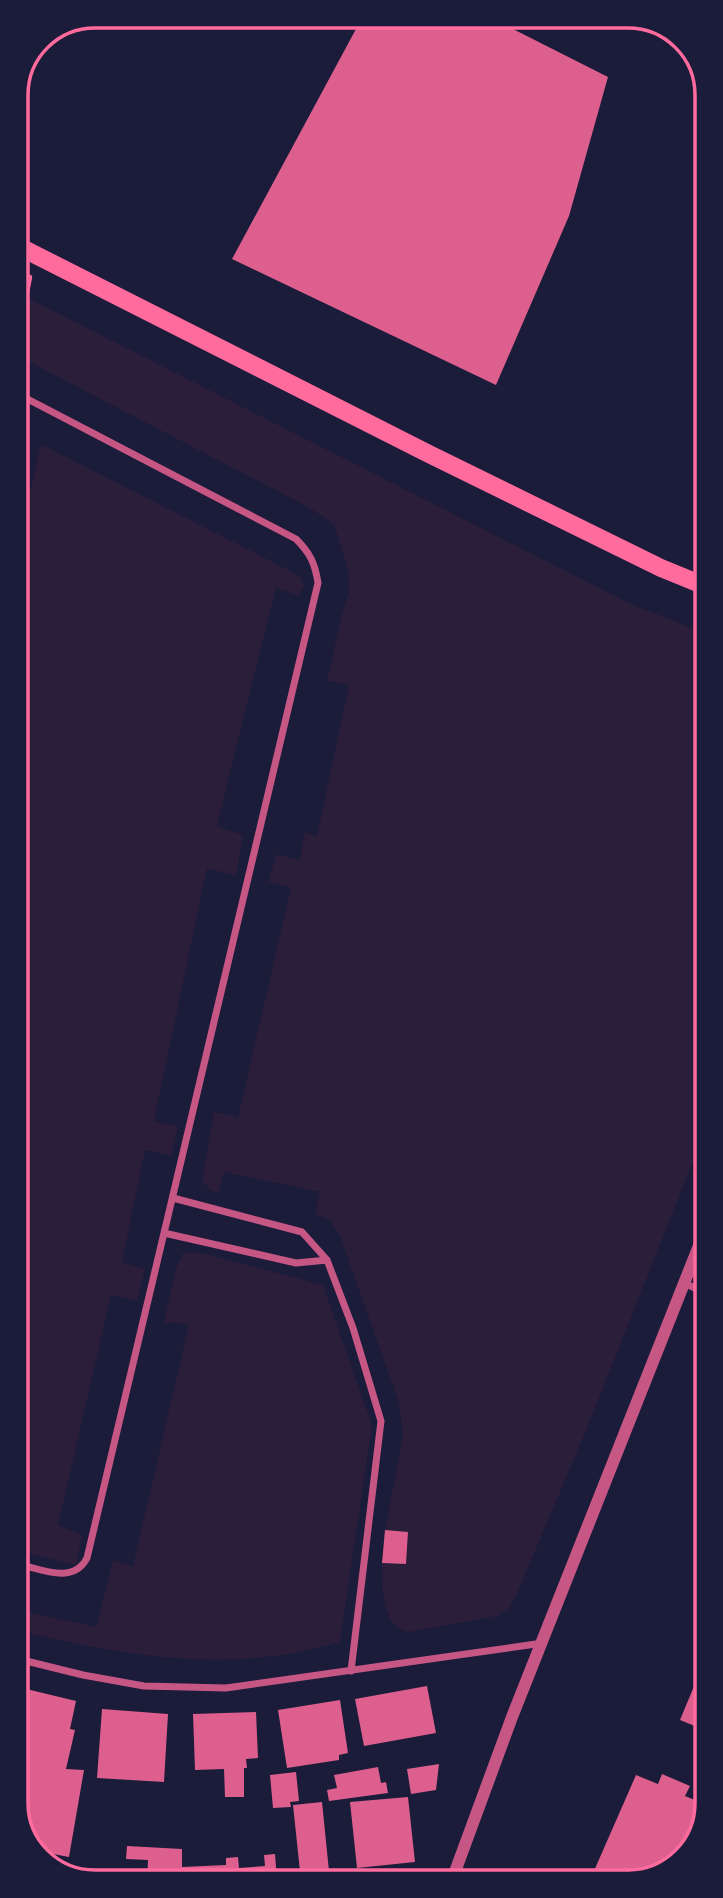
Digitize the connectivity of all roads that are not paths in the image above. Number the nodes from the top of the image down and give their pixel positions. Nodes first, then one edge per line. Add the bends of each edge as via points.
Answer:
1 (28, 251) edge
2 (28, 399) edge
3 (695, 582) edge
4 (173, 1198) junction
5 (164, 1233) junction
6 (695, 1256) edge
7 (327, 1260) junction
8 (684, 1283) junction
9 (695, 1288) edge
10 (28, 1566) edge
11 (543, 1643) junction
12 (28, 1661) edge
13 (351, 1671) junction
14 (456, 1870) edge

1 - 3 main road via 429,454
2 - 4 street via 296,539 316,567 318,583
4 - 5 street
4 - 7 street via 302,1232
5 - 7 street via 296,1263
5 - 10 street via 87,1558 71,1574
6 - 8 street
7 - 13 street via 380,1421
8 - 9 street
8 - 11 street
11 - 13 street
11 - 14 street
12 - 13 street via 158,1686 226,1688

